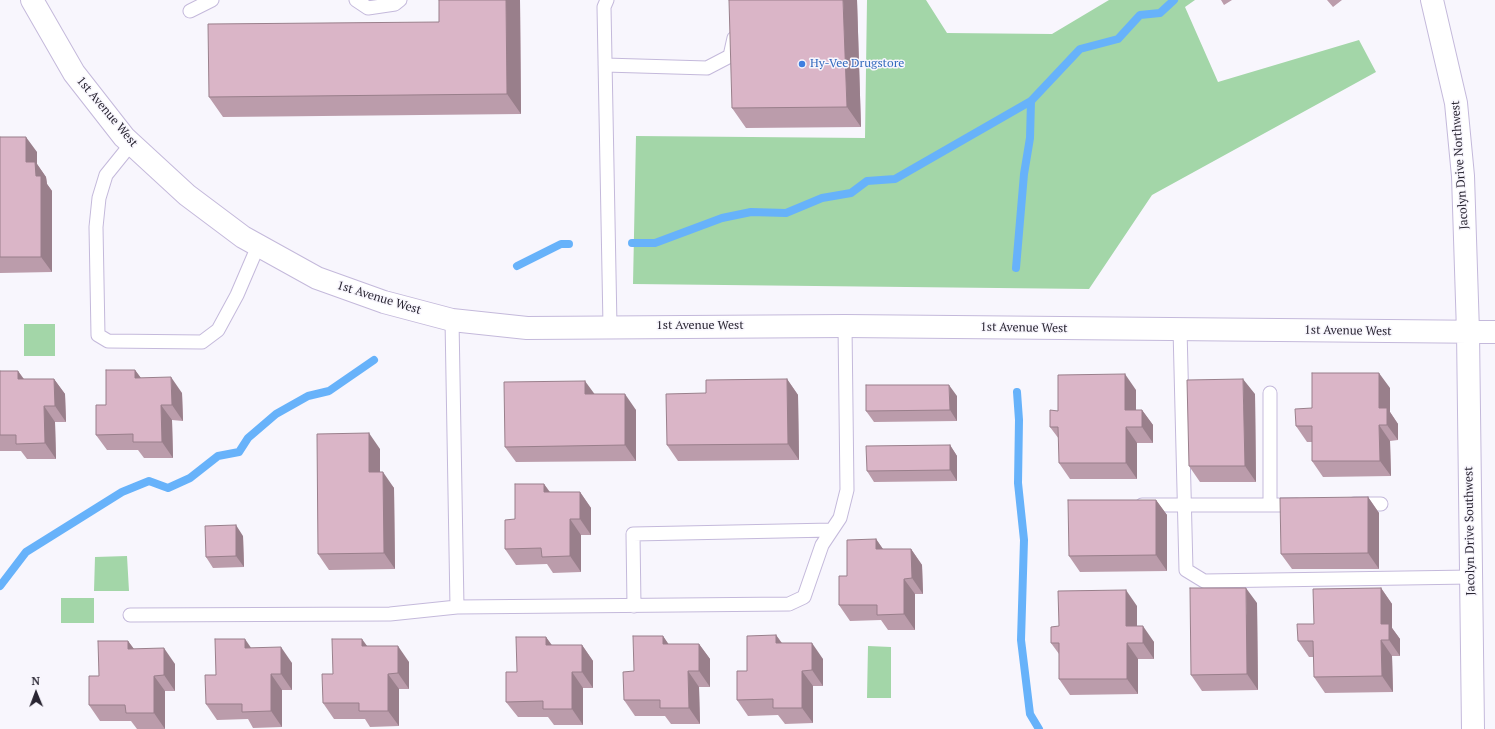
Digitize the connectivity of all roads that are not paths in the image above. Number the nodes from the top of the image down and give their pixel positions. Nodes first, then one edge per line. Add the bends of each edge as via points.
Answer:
1 (32, 0) edge
2 (212, 0) edge
3 (356, 0) edge
4 (400, 0) edge
5 (1432, 0) edge
6 (606, 3) edge
7 (190, 11) dead end
8 (734, 38) edge
9 (606, 64) junction
10 (131, 144) junction
11 (258, 246) junction
12 (452, 320) junction
13 (610, 326) junction
14 (845, 326) junction
15 (1180, 330) junction
16 (1468, 332) junction
17 (1495, 332) edge
18 (1270, 393) dead end
19 (1341, 504) edge
20 (1381, 504) dead end
21 (1129, 505) edge
22 (1270, 505) junction
23 (1310, 505) edge
24 (1184, 506) junction
25 (832, 530) junction
26 (1471, 577) junction
27 (634, 606) junction
28 (457, 607) junction
29 (130, 615) dead end
30 (1473, 729) edge

1 - 10 street, 1st Avenue West via 74,73
2 - 7 lane
3 - 4 lane via 368,8 395,4
5 - 16 street, Jacolyn Drive Northwest via 1456,103 1463,176
6 - 9 lane
8 - 9 lane via 730,56 707,68
9 - 13 lane
10 - 11 street, 1st Avenue West via 187,195
10 - 11 lane via 106,176 99,198 96,227 98,335 108,341 202,342 218,330 237,295
11 - 12 street, 1st Avenue West via 317,278 384,302
12 - 13 street, 1st Avenue West via 527,328
12 - 28 lane
13 - 14 street, 1st Avenue West
14 - 15 street, 1st Avenue West
14 - 25 lane via 847,490 840,518
15 - 16 street, 1st Avenue West
15 - 24 lane
16 - 17 street, 1st Avenue West
16 - 26 street, Jacolyn Drive Southwest
18 - 22 lane
19 - 20 lane
21 - 24 lane
22 - 23 lane
22 - 24 lane
24 - 26 lane via 1186,570 1204,582
25 - 27 lane via 822,545 804,597 789,604
25 - 27 lane via 633,534
26 - 30 street, Jacolyn Drive Southwest
27 - 28 lane
28 - 29 lane via 390,614

